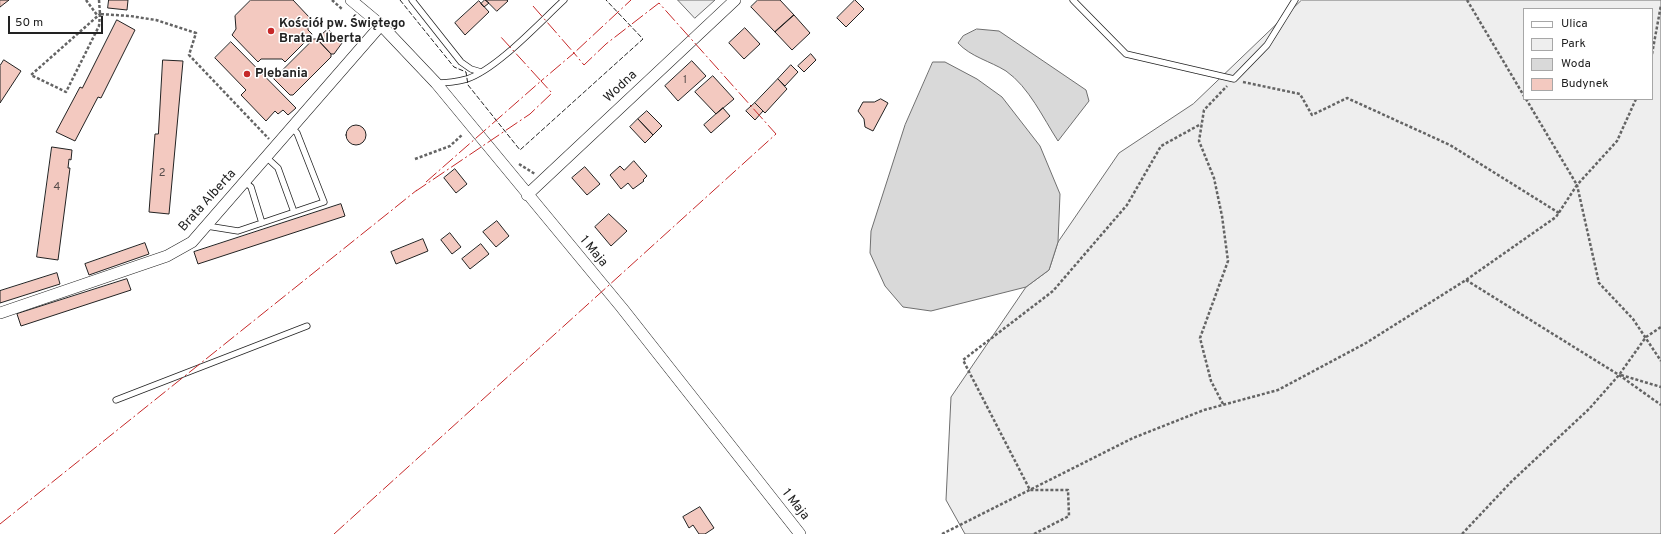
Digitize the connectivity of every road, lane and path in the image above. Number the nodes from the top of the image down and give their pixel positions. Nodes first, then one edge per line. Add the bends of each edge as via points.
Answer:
1 (86, 0) edge
2 (99, 0) edge
3 (351, 0) edge
4 (412, 0) edge
5 (564, 0) edge
6 (735, 0) edge
7 (1073, 0) edge
8 (1295, 0) edge
9 (1467, 0) edge
10 (1661, 5) edge
11 (100, 14) junction
12 (97, 15) junction
13 (381, 25) junction
14 (1653, 49) edge
15 (481, 72) junction
16 (1234, 79) junction
17 (436, 83) junction
18 (1523, 94) edge
19 (1527, 100) edge
20 (1636, 100) edge
21 (1202, 124) junction
22 (472, 127) junction
23 (292, 128) junction
24 (276, 146) junction
25 (266, 157) junction
26 (415, 159) dead end
27 (514, 162) dead end
28 (542, 181) junction
29 (244, 182) junction
30 (1576, 185) junction
31 (527, 194) junction
32 (294, 212) junction
33 (1559, 213) junction
34 (262, 223) junction
35 (206, 226) junction
36 (1466, 280) junction
37 (0, 313) edge
38 (308, 326) dead end
39 (1661, 327) edge
40 (1646, 337) junction
41 (1660, 360) edge
42 (1619, 375) junction
43 (1661, 387) edge
44 (116, 400) dead end
45 (1223, 404) junction
46 (1661, 405) edge
47 (1030, 490) junction
48 (800, 534) edge
49 (942, 534) edge
50 (1034, 534) edge
51 (1462, 534) edge

1 - 12 path
2 - 11 path
3 - 13 street, 1 Maja
4 - 15 lane via 461,62
5 - 15 lane via 493,65
6 - 28 street, Wodna
7 - 16 lane via 1126,54
8 - 16 lane via 1267,45
9 - 18 path
10 - 14 path
11 - 12 path
11 - 12 path via 98,26 66,92 31,75
11 - 24 path via 156,20 196,33 189,55
13 - 17 street, 1 Maja
13 - 23 street, Brata Alberta
15 - 17 lane via 452,83
16 - 21 path via 1204,110
16 - 33 path via 1300,94 1312,115 1347,98 1450,145
17 - 22 street, 1 Maja
19 - 30 path
20 - 30 path via 1617,141
21 - 45 path via 1199,141 1214,178 1228,260 1200,338 1211,381
21 - 47 path via 1161,146 1127,205 1053,291 963,360
22 - 26 path via 450,146
22 - 31 street, 1 Maja
23 - 24 street, Brata Alberta
23 - 32 lane via 298,133 324,202
24 - 25 street, Brata Alberta
25 - 29 street, Brata Alberta
25 - 32 lane via 278,168
27 - 28 path via 533,172
28 - 31 street, Wodna
29 - 34 lane via 251,187
29 - 35 street, Brata Alberta
30 - 33 path
30 - 40 path via 1599,283 1633,319
31 - 48 street, 1 Maja via 622,308
32 - 34 lane
33 - 36 path
34 - 35 lane via 238,231
35 - 37 street, Brata Alberta via 192,242 167,256
36 - 42 path
36 - 45 path via 1366,343 1278,390
38 - 44 lane
39 - 40 path
40 - 41 path
40 - 42 path
42 - 43 path
42 - 46 path
42 - 51 path via 1589,409 1511,482
45 - 47 path via 1133,438
47 - 49 path
47 - 50 path via 1068,490 1069,516

